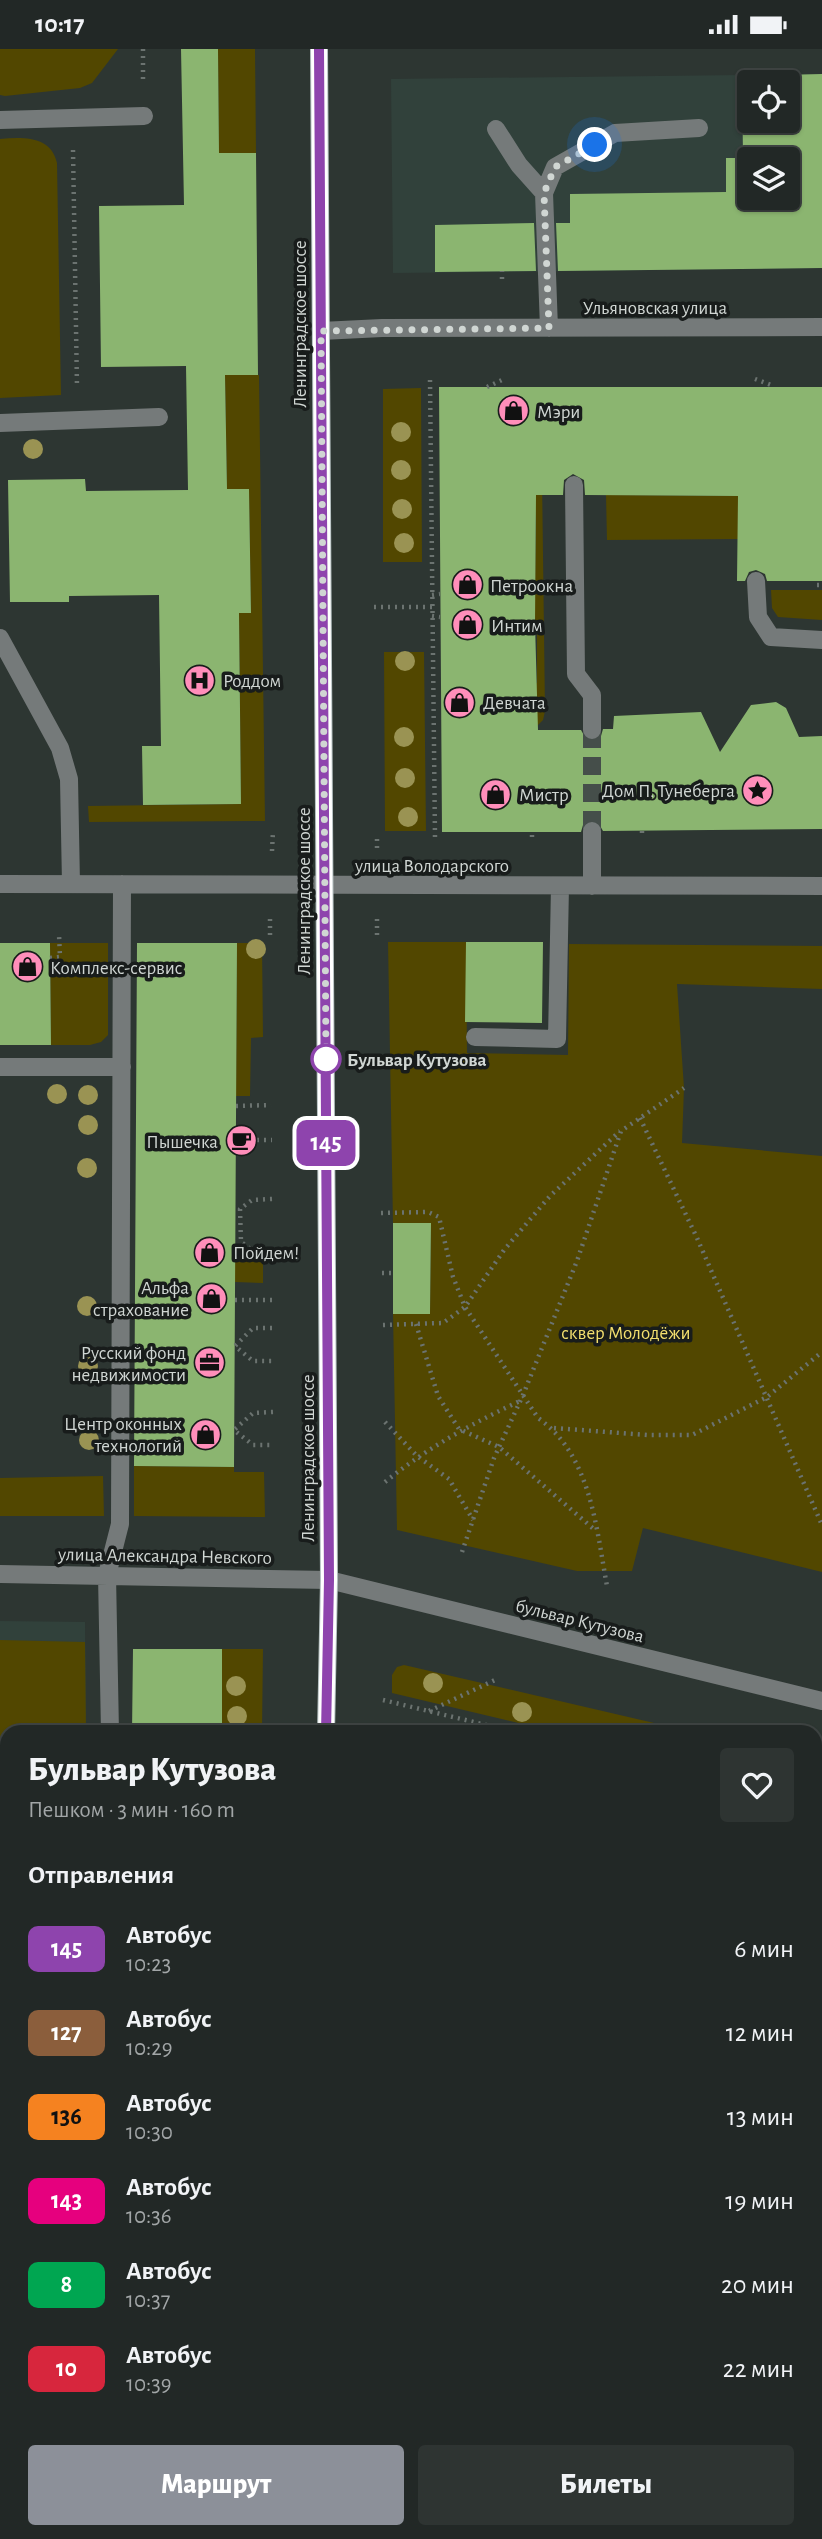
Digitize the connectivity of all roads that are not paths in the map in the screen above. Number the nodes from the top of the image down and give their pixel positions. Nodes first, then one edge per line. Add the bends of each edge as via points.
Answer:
1 (319, 49) edge
2 (144, 116) dead end
3 (0, 120) edge
4 (699, 128) dead end
5 (496, 129) dead end
6 (544, 193) junction
7 (822, 327) edge
8 (549, 328) junction
9 (321, 331) junction
10 (159, 417) dead end
11 (0, 423) edge
12 (574, 485) dead end
13 (756, 581) dead end
14 (0, 638) edge
15 (822, 640) edge
16 (592, 730) tunnel mouth
17 (592, 831) tunnel mouth
18 (0, 884) edge
19 (71, 884) junction
20 (122, 884) junction
21 (324, 886) junction
22 (560, 886) junction
23 (822, 886) edge
24 (592, 887) junction
25 (475, 1037) dead end
26 (0, 1067) edge
27 (122, 1067) junction
28 (0, 1574) edge
29 (107, 1575) junction
30 (329, 1580) junction
31 (822, 1701) edge
32 (110, 1725) edge
33 (326, 1725) edge

1 - 9 main road, Ленинградское шоссе
2 - 3 street
4 - 6 street via 615,134 555,167
5 - 6 street
6 - 8 street
7 - 8 street, Ульяновская улица
8 - 9 street, Ульяновская улица
9 - 21 main road, Ленинградское шоссе
10 - 11 street
12 - 16 street via 576,674 592,695
13 - 15 street via 758,617 772,637
14 - 19 street via 60,748 69,779
17 - 24 street
18 - 19 street, улица Володарского
19 - 20 street, улица Володарского
20 - 21 street, улица Володарского
20 - 27 street
21 - 22 street, улица Володарского
21 - 30 main road, Ленинградское шоссе
22 - 24 street, улица Володарского
22 - 25 street via 557,1039
23 - 24 street, улица Володарского
26 - 27 street
27 - 29 street via 120,1524
28 - 29 street, улица Александра Невского
29 - 30 street, улица Александра Невского
29 - 32 street
30 - 31 street, бульвар Кутузова
30 - 33 main road, Ленинградское шоссе

